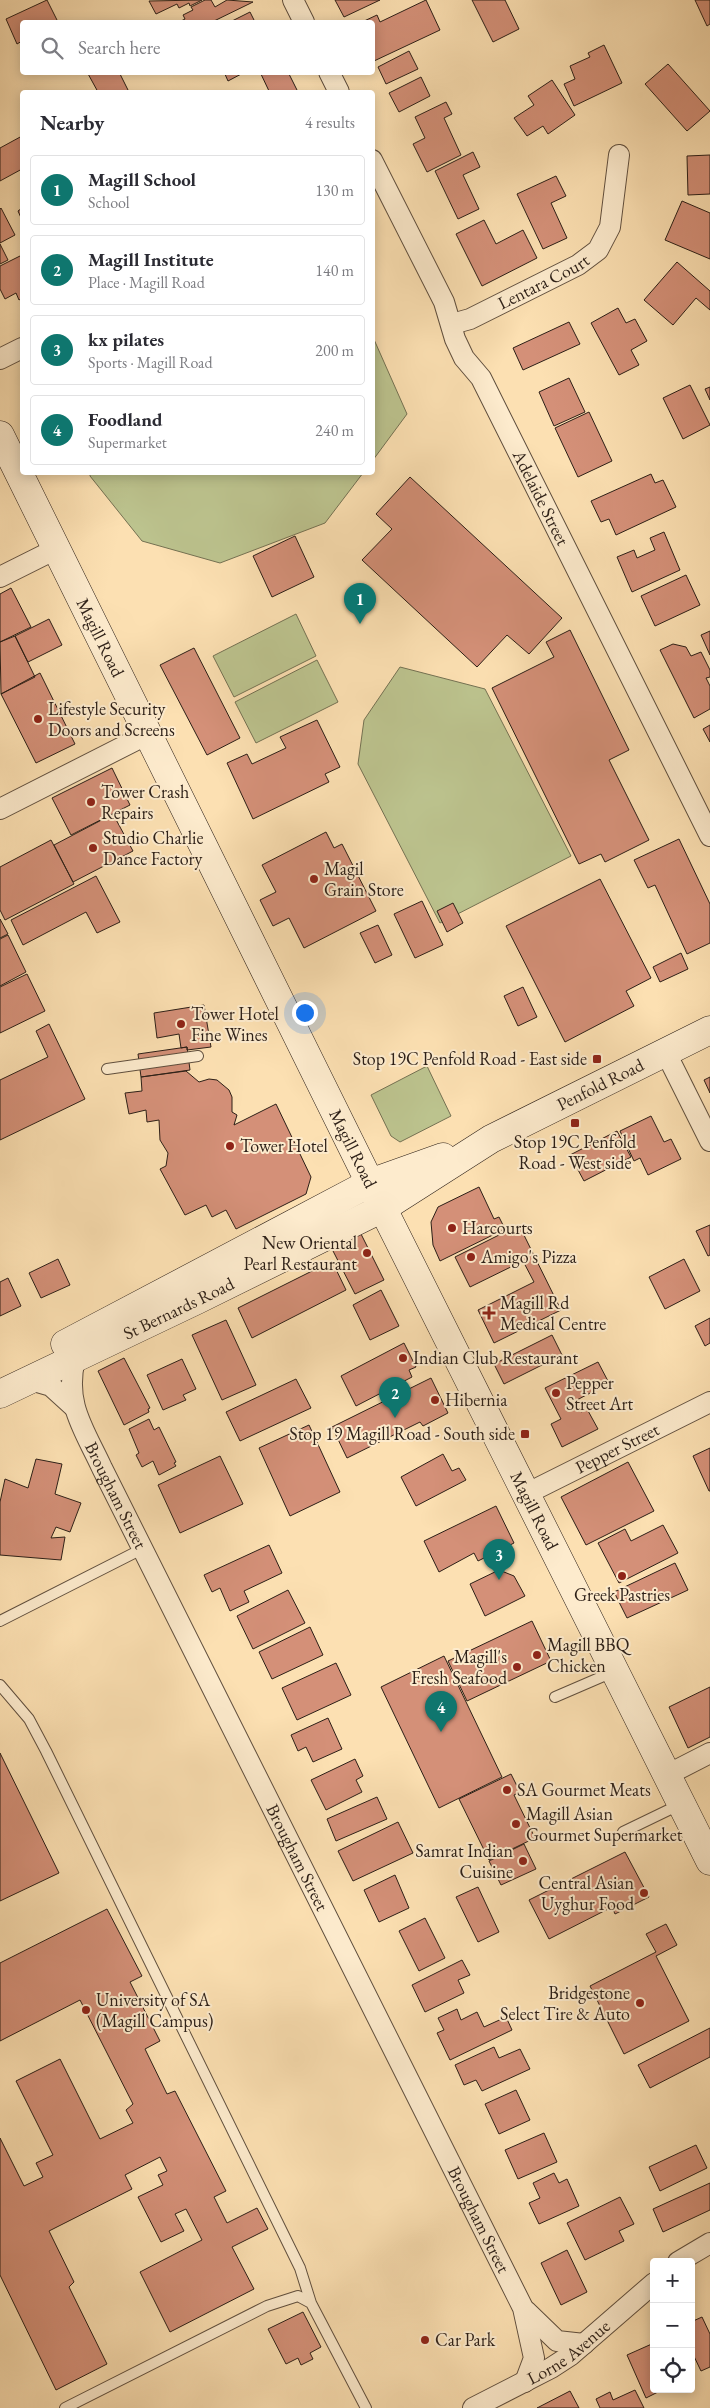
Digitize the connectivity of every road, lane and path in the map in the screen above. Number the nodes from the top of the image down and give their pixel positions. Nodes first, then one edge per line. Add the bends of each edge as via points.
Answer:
1 (293, 0) edge
2 (303, 20) edge
3 (330, 75) edge
4 (338, 90) edge
5 (619, 155) dead end
6 (375, 170) edge
7 (452, 324) junction
8 (20, 349) edge
9 (0, 359) edge
10 (0, 436) edge
11 (56, 549) junction
12 (0, 577) edge
13 (148, 734) junction
14 (0, 809) edge
15 (710, 836) edge
16 (710, 1030) edge
17 (665, 1051) junction
18 (198, 1056) dead end
19 (107, 1069) dead end
20 (491, 1139) junction
21 (710, 1141) edge
22 (370, 1183) junction
23 (383, 1208) junction
24 (75, 1359) junction
25 (0, 1376) edge
26 (30, 1380) junction
27 (0, 1394) edge
28 (710, 1402) edge
29 (73, 1406) junction
30 (526, 1494) junction
31 (142, 1549) junction
32 (0, 1621) edge
33 (615, 1671) junction
34 (0, 1685) edge
35 (555, 1697) dead end
36 (701, 1758) edge
37 (667, 1775) junction
38 (682, 1803) junction
39 (622, 1832) dead end
40 (710, 1861) edge
41 (710, 2243) edge
42 (685, 2258) edge
43 (650, 2286) edge
44 (312, 2302) junction
45 (523, 2308) junction
46 (584, 2344) junction
47 (525, 2382) junction
48 (65, 2408) edge
49 (69, 2408) edge
50 (366, 2408) edge
51 (473, 2408) edge

1 - 2 street
3 - 4 street
5 - 7 street, Lentara Court via 610,226 598,250 578,265 470,319
6 - 7 street, Adelaide Street via 444,302
7 - 15 street, Adelaide Street via 458,346 485,387
8 - 9 street
10 - 11 main road, Magill Road
11 - 12 street
11 - 13 main road, Magill Road
13 - 14 street
13 - 22 main road, Magill Road
16 - 17 main road, Penfold Road
17 - 20 main road, Penfold Road
17 - 21 street
18 - 19 lane
20 - 22 main road, Penfold Road
20 - 23 main road, Penfold Road
22 - 23 main road, Magill Road
22 - 25 main road, St Bernards Road
23 - 24 main road, St Bernards Road
23 - 30 main road, Magill Road
24 - 26 main road, St Bernards Road
24 - 29 street, Brougham Street
26 - 27 main road, St Bernards Road
26 - 29 street, Brougham Street via 51,1386
28 - 30 street, Pepper Street
29 - 31 street, Brougham Street
30 - 33 main road, Magill Road
31 - 32 lane
31 - 45 street, Brougham Street
33 - 35 lane
33 - 37 main road, Magill Road
34 - 44 lane via 29,1719 46,1751 300,2268
36 - 37 street
37 - 38 main road, Magill Road
38 - 39 lane
38 - 40 main road, Magill Road
41 - 42 street
43 - 46 street, Lorne Avenue
44 - 48 lane via 298,2296 267,2306
44 - 49 lane via 278,2307
44 - 50 lane
45 - 46 street, Brougham Street via 557,2341
45 - 47 street, Brougham Street via 534,2358
46 - 47 street, Lorne Avenue via 558,2364
47 - 51 street, Lorne Avenue

